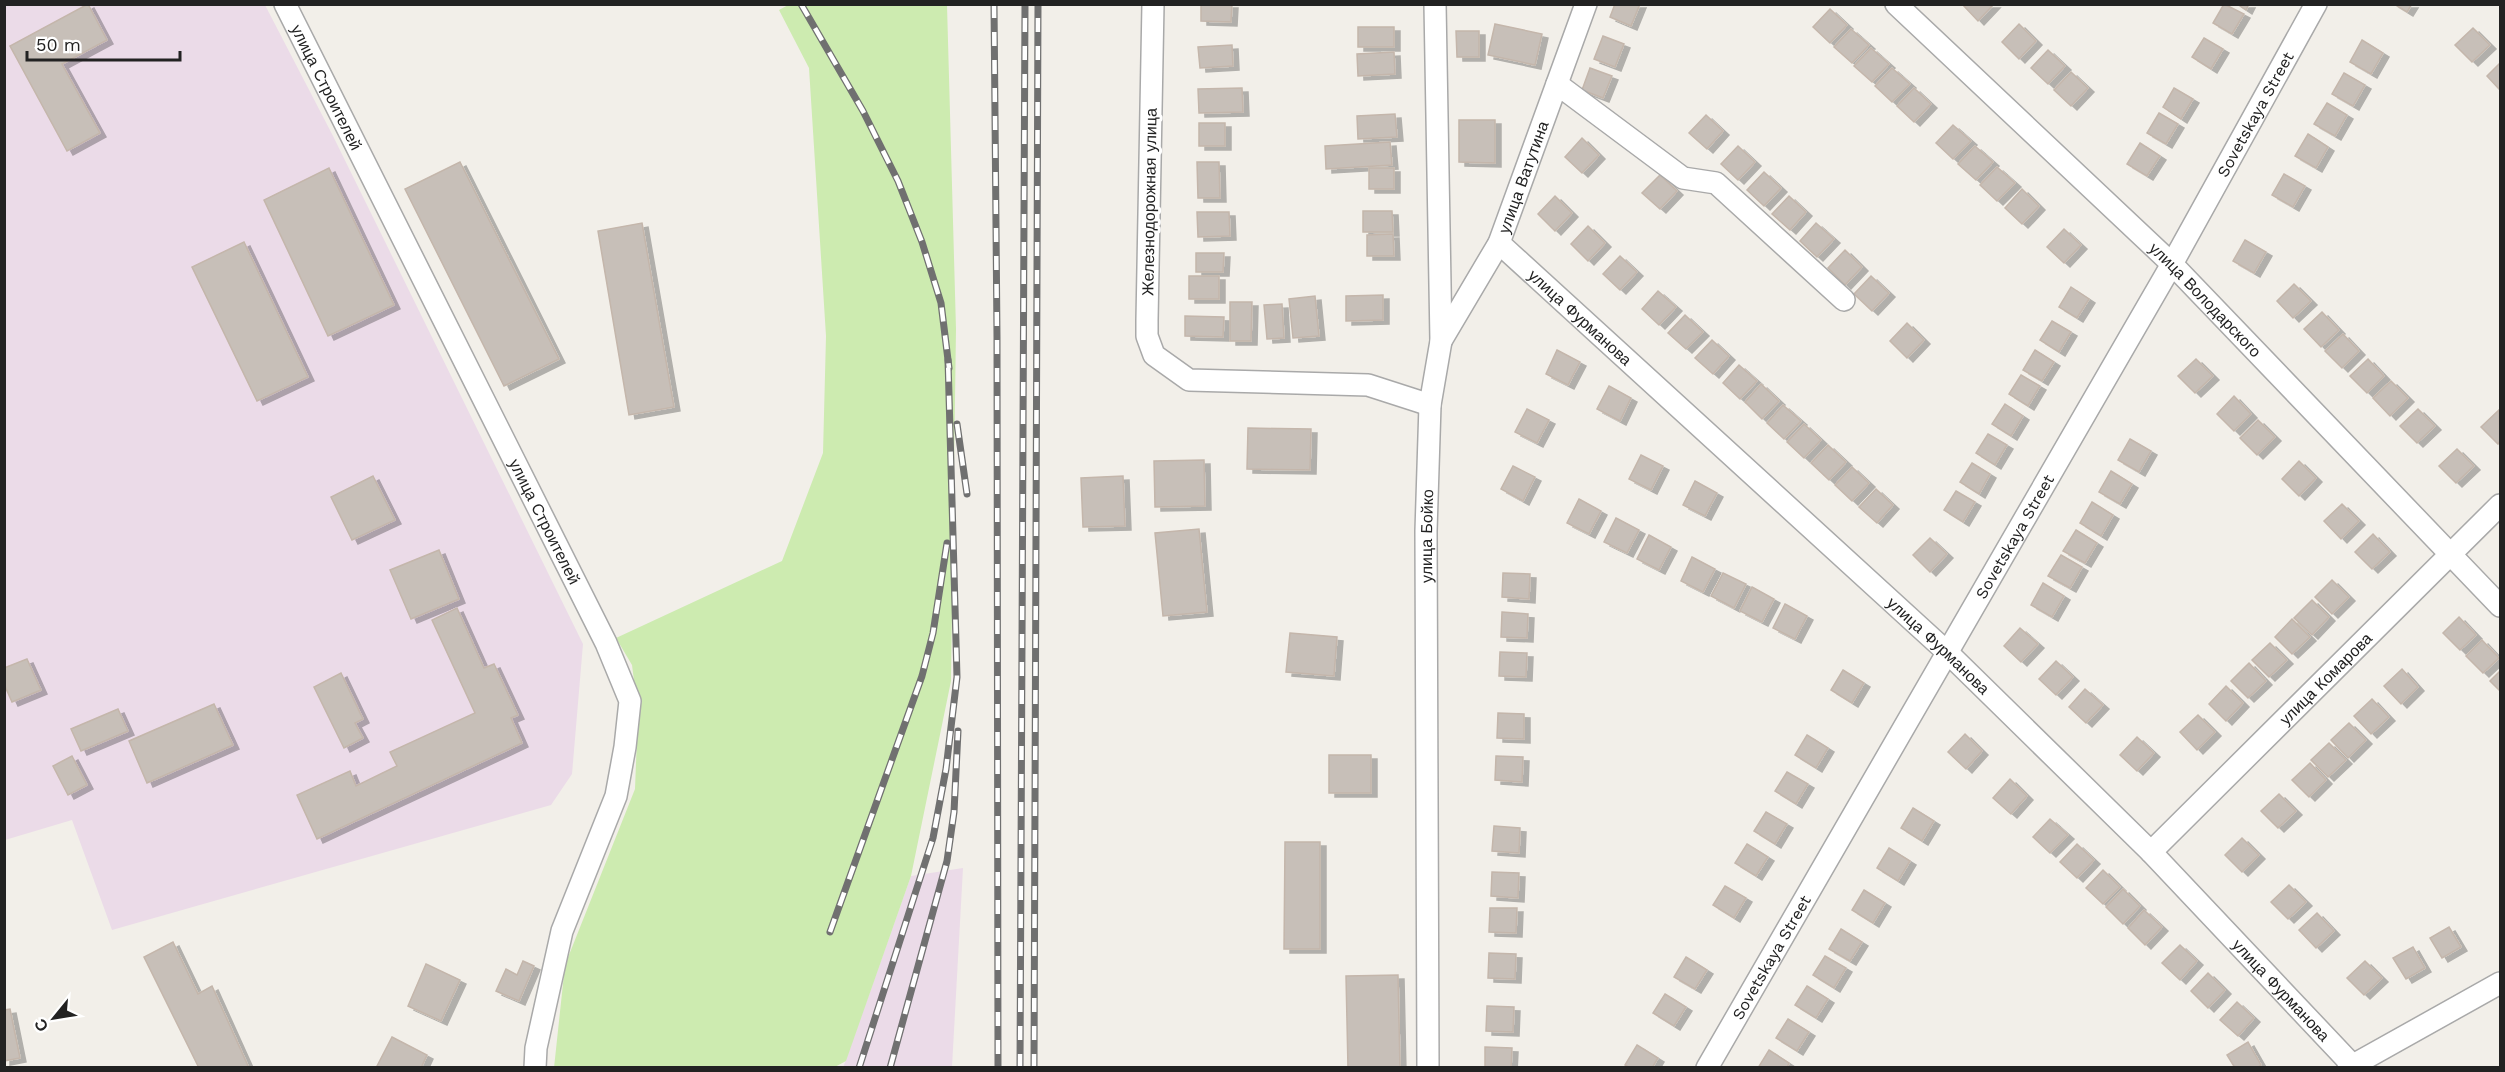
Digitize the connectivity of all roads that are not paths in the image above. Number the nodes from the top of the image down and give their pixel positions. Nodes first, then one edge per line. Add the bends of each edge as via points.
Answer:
1 (285, 4) edge
2 (1153, 4) edge
3 (1435, 4) edge
4 (1586, 4) edge
5 (1896, 4) edge
6 (2316, 4) edge
7 (1557, 84) junction
8 (1499, 243) junction
9 (2172, 264) junction
10 (1844, 300) dead end
11 (1441, 341) junction
12 (1430, 405) junction
13 (2500, 505) edge
14 (2452, 553) junction
15 (2500, 606) edge
16 (1948, 653) junction
17 (2151, 852) junction
18 (2500, 983) edge
19 (2353, 1066) edge
20 (535, 1068) edge
21 (1428, 1068) edge
22 (1707, 1068) edge

1 - 20 street, улица Строителей via 606,643 630,701 616,796 562,931
2 - 12 street, Железнодорожная улица via 1147,336 1154,355 1189,380 1368,385
3 - 11 street, улица Бойко
4 - 7 street, улица Ватутина
5 - 9 street, улица Володарского
6 - 9 street, Sovetskaya Street
7 - 8 street, улица Ватутина
7 - 10 street via 1683,178 1716,183
8 - 11 street, улица Ватутина
8 - 16 street, улица Фурманова
9 - 14 street, улица Володарского
9 - 16 street, Sovetskaya Street
11 - 12 street, улица Бойко
12 - 21 street, улица Бойко via 1426,531
13 - 14 street, улица Комарова
14 - 15 street, улица Володарского
14 - 17 street, улица Комарова
16 - 17 street, улица Фурманова
16 - 22 street, Sovetskaya Street
17 - 19 street, улица Фурманова
18 - 19 street

